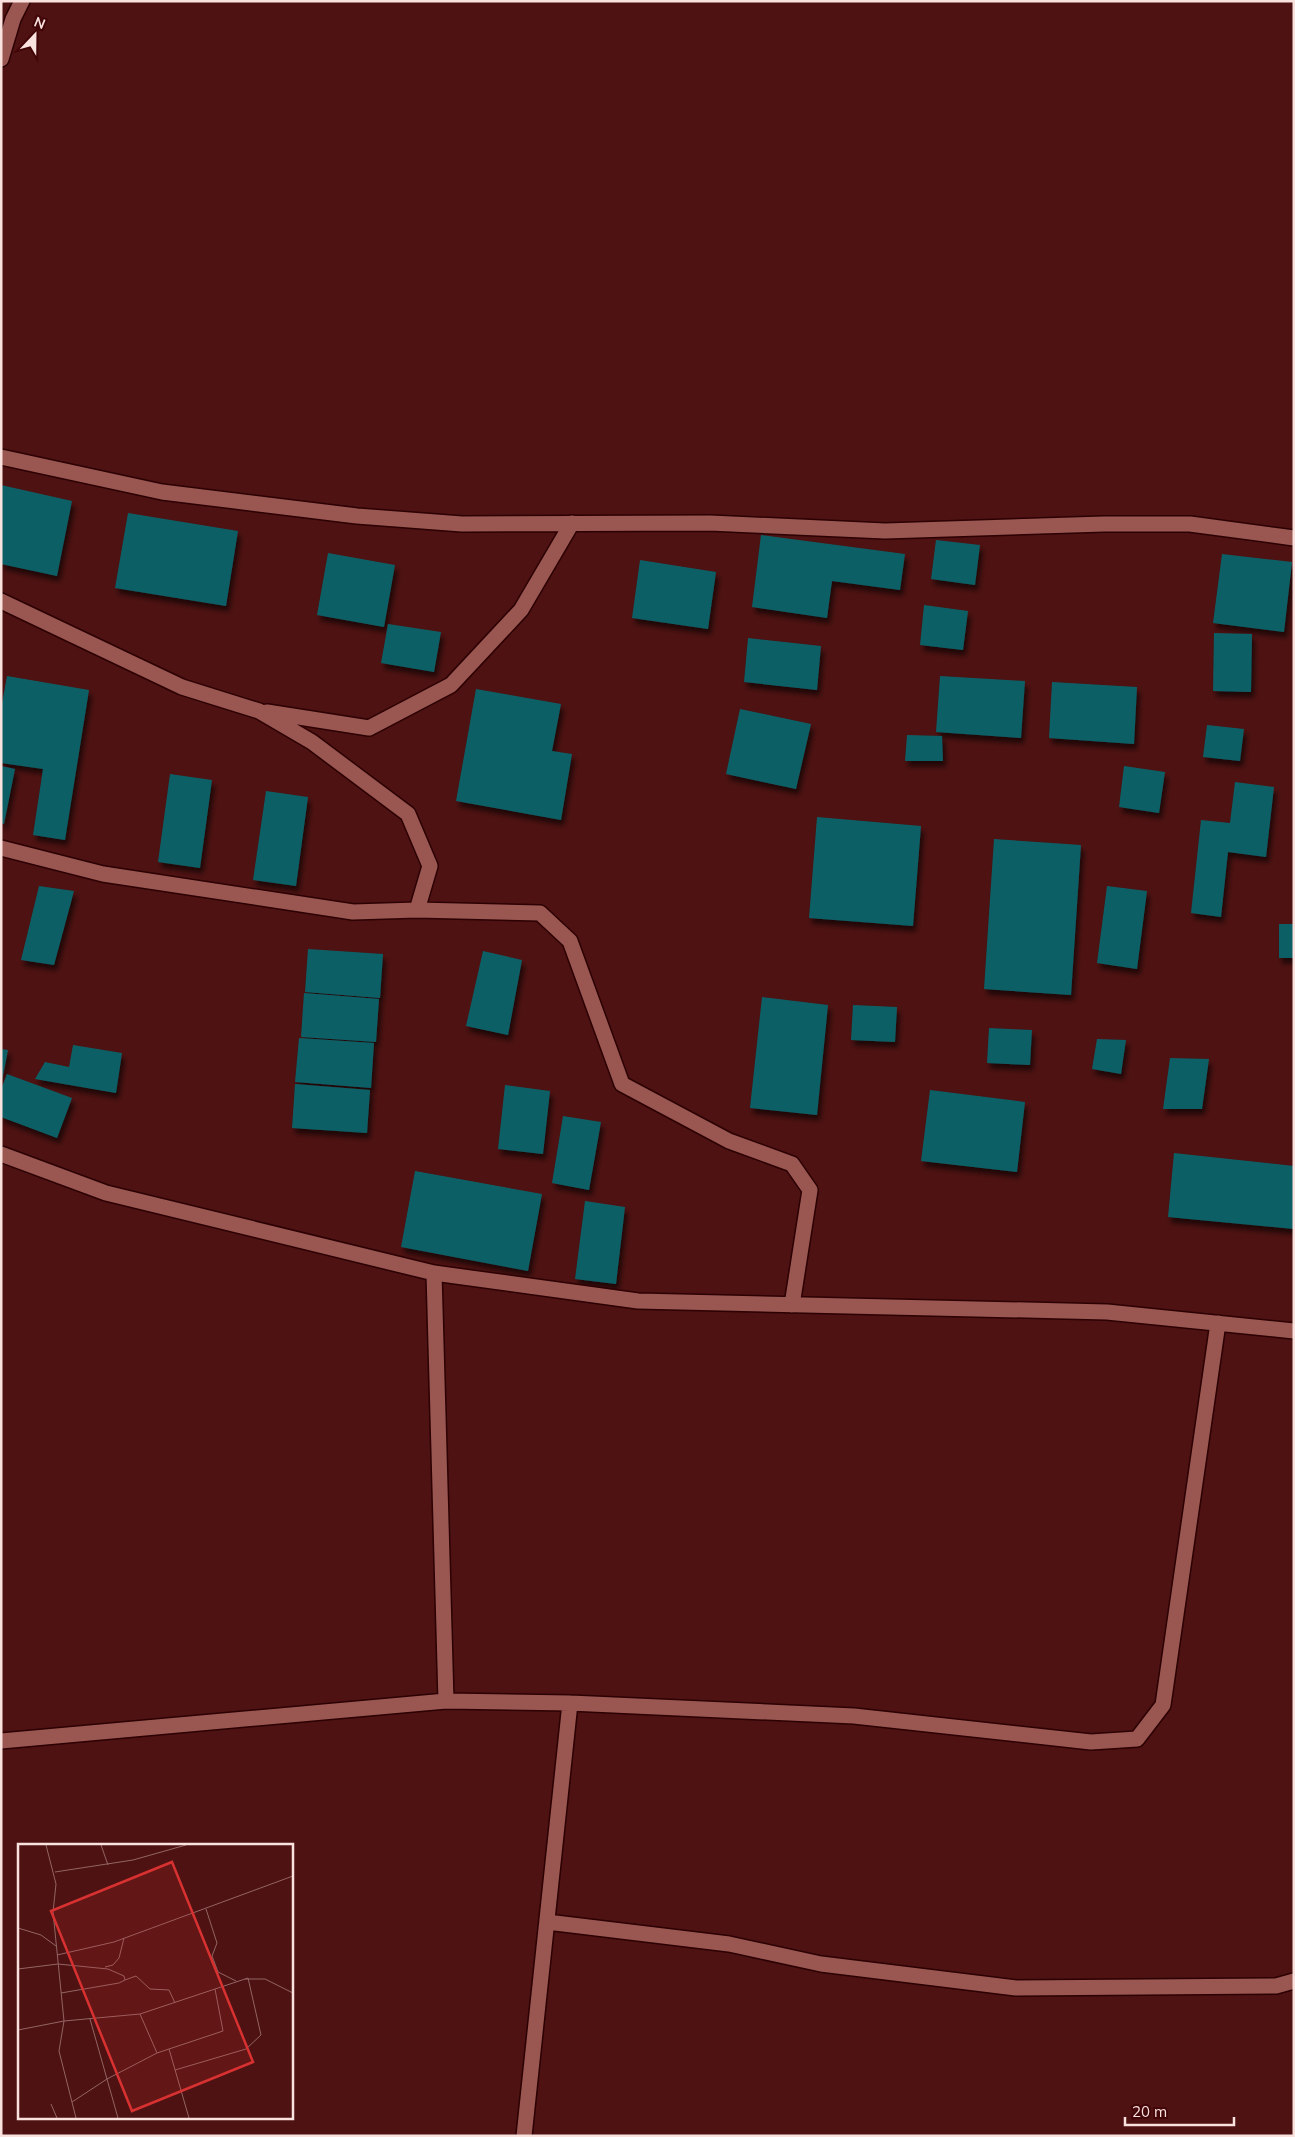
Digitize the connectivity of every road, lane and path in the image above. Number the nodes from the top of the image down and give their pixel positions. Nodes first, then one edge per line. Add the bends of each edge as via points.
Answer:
1 (22, 1) edge
2 (1, 58) edge
3 (1, 457) edge
4 (572, 523) junction
5 (1294, 538) edge
6 (1, 601) edge
7 (259, 711) junction
8 (1, 848) edge
9 (417, 910) junction
10 (1, 1154) edge
11 (434, 1273) junction
12 (792, 1305) junction
13 (1218, 1323) junction
14 (1294, 1331) edge
15 (446, 1700) junction
16 (570, 1703) junction
17 (1, 1741) edge
18 (547, 1922) junction
19 (1294, 1981) edge
20 (524, 2136) edge

1 - 2 street
3 - 4 street via 162,492 357,516 462,524
4 - 5 street via 710,523 885,531 1190,524
4 - 7 street via 521,610 451,685 369,728
6 - 7 street via 182,688
7 - 9 street via 312,742 408,814 430,866
8 - 9 street via 103,874 343,910
9 - 12 street via 540,913 570,941 622,1084 728,1141 792,1164 810,1190
10 - 11 street via 106,1193
11 - 12 street via 638,1301
11 - 15 street
12 - 13 street via 1107,1312
13 - 14 street
13 - 16 street via 1163,1705 1137,1739 1091,1742 854,1716
15 - 16 street
15 - 17 street
16 - 18 street
18 - 19 street via 729,1944 821,1964 1016,1988 1276,1986
18 - 20 street

